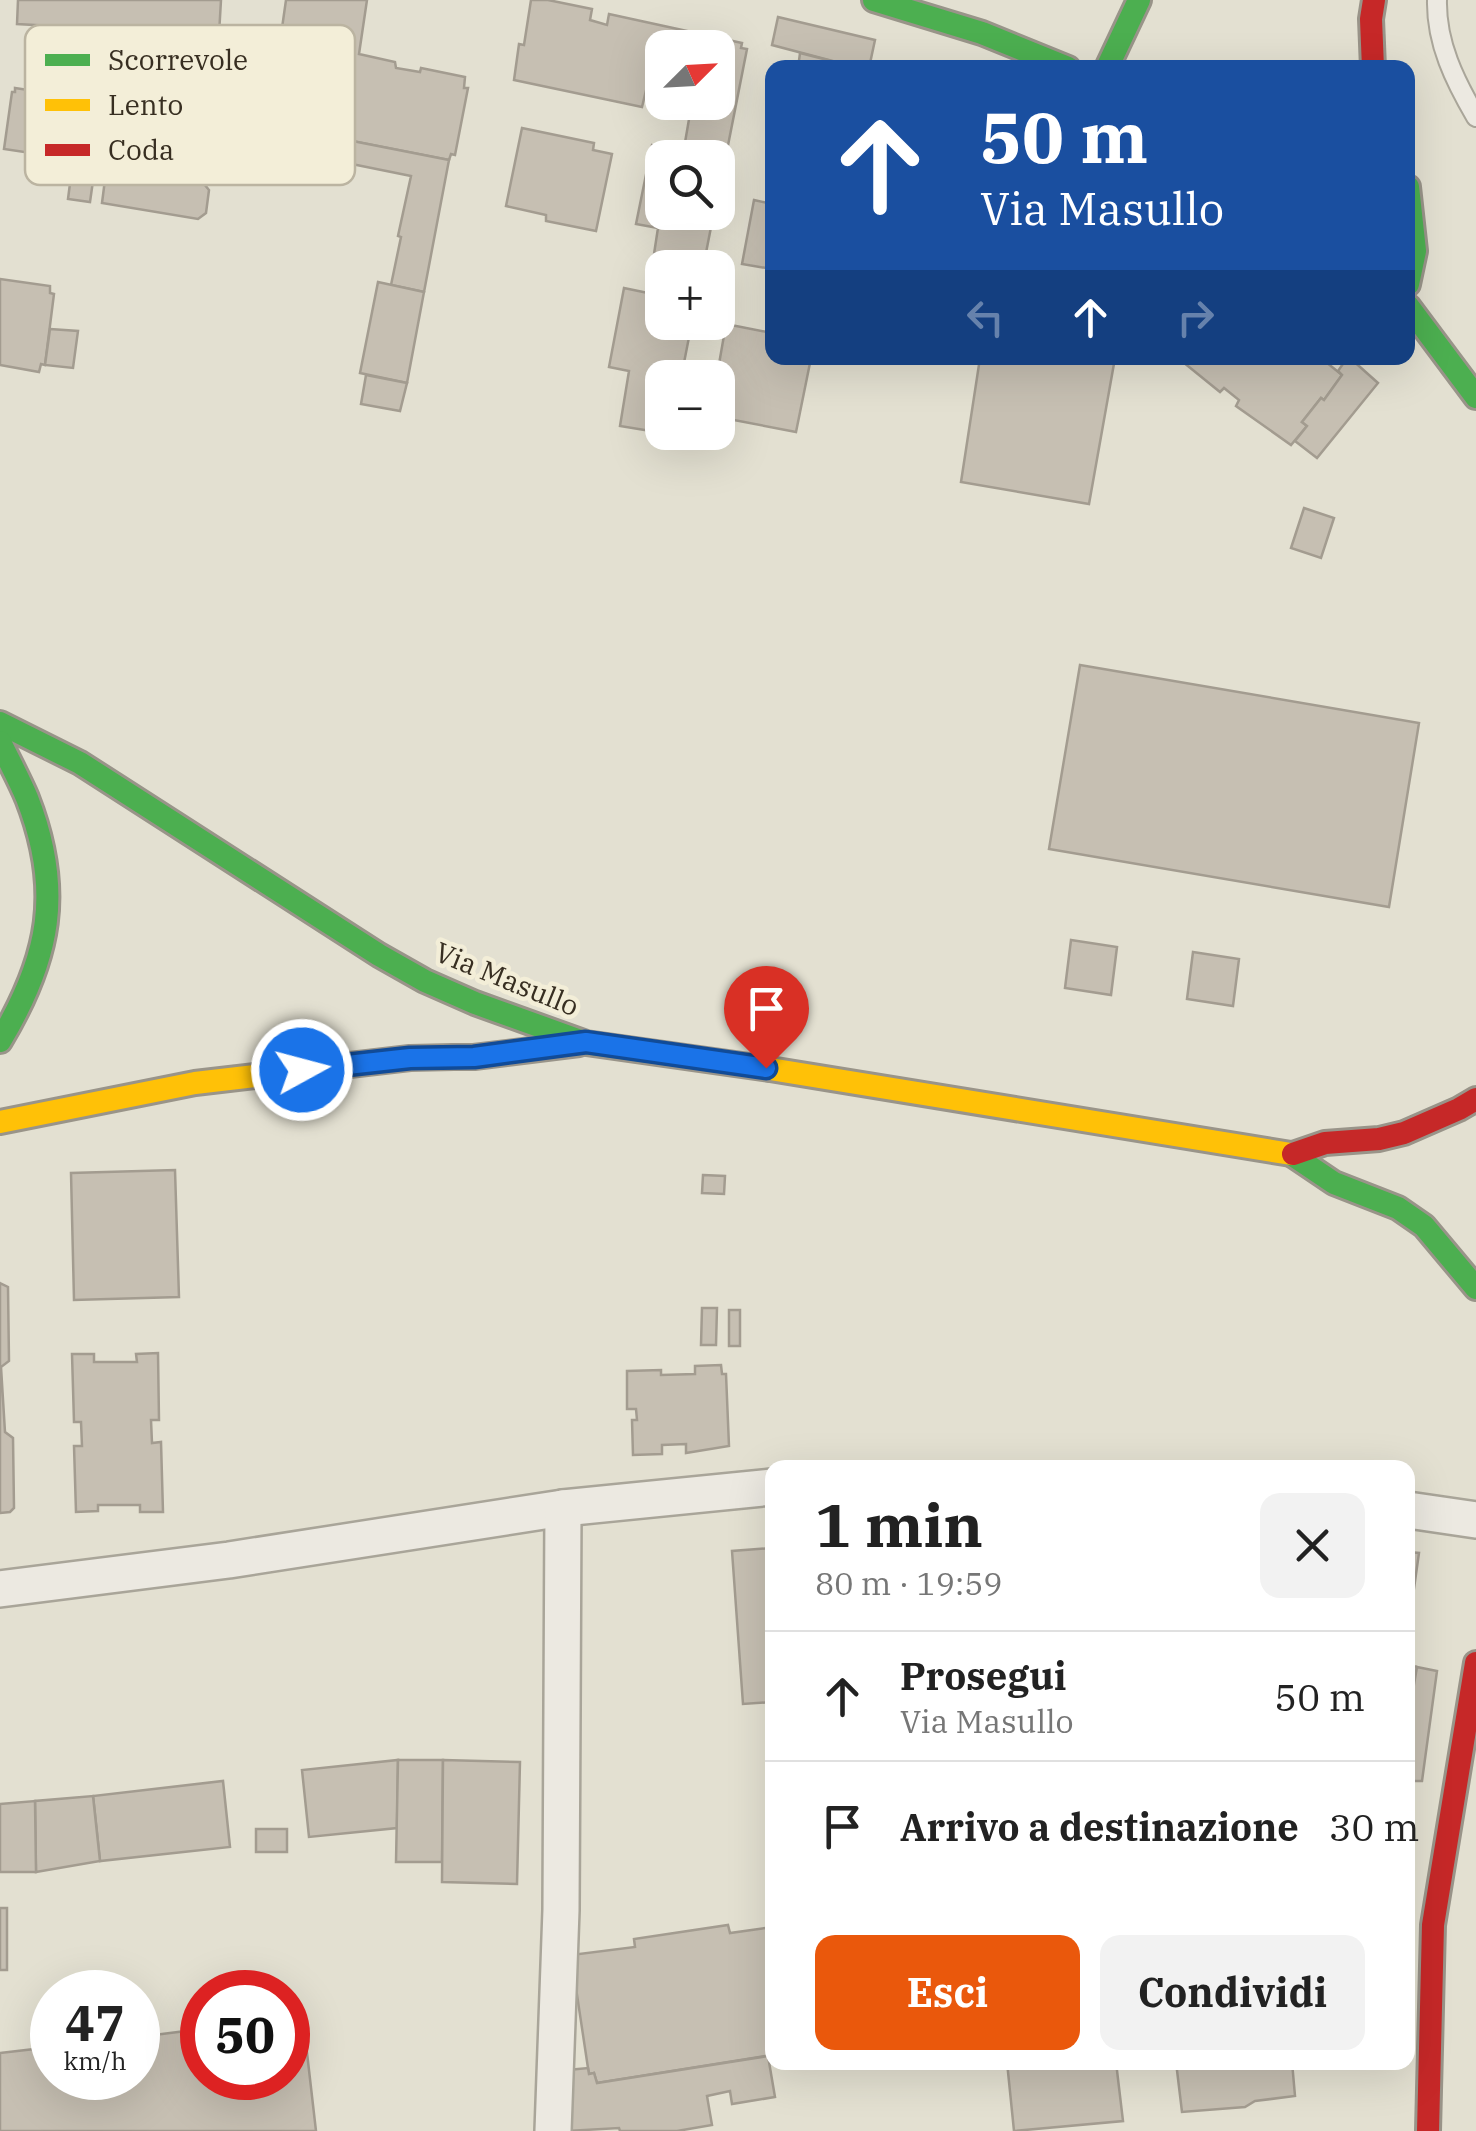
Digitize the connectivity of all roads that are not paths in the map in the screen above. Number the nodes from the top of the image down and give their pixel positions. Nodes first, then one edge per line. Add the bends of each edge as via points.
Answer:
1 (874, 0) edge
2 (1139, 0) edge
3 (1374, 0) edge
4 (1437, 9) edge
5 (1043, 60) edge
6 (1111, 60) edge
7 (1372, 60) edge
8 (1476, 117) edge
9 (1415, 315) edge
10 (1476, 397) edge
11 (0, 723) edge
12 (0, 742) edge
13 (0, 1041) edge
14 (586, 1042) junction
15 (1476, 1099) edge
16 (0, 1122) edge
17 (1293, 1154) junction
18 (1476, 1288) edge
19 (765, 1488) edge
20 (563, 1508) junction
21 (1415, 1511) edge
22 (1476, 1520) edge
23 (0, 1589) edge
24 (1476, 1662) edge
25 (554, 2131) edge
26 (1428, 2131) edge

1 - 5 main road via 906,26 982,33
2 - 6 main road
3 - 7 main road
4 - 8 lane via 1445,54
9 - 10 main road
11 - 14 main road, Via Masullo via 80,762 424,981
12 - 13 main road via 40,836 49,911 33,983
14 - 16 main road via 196,1083
14 - 17 main road, Via Masullo
15 - 17 main road, Via Masullo via 1404,1133
17 - 18 main road, Via Masullo via 1334,1184 1398,1208 1424,1226
19 - 20 street
20 - 23 street
20 - 25 street
21 - 22 street
24 - 26 main road via 1427,1922

